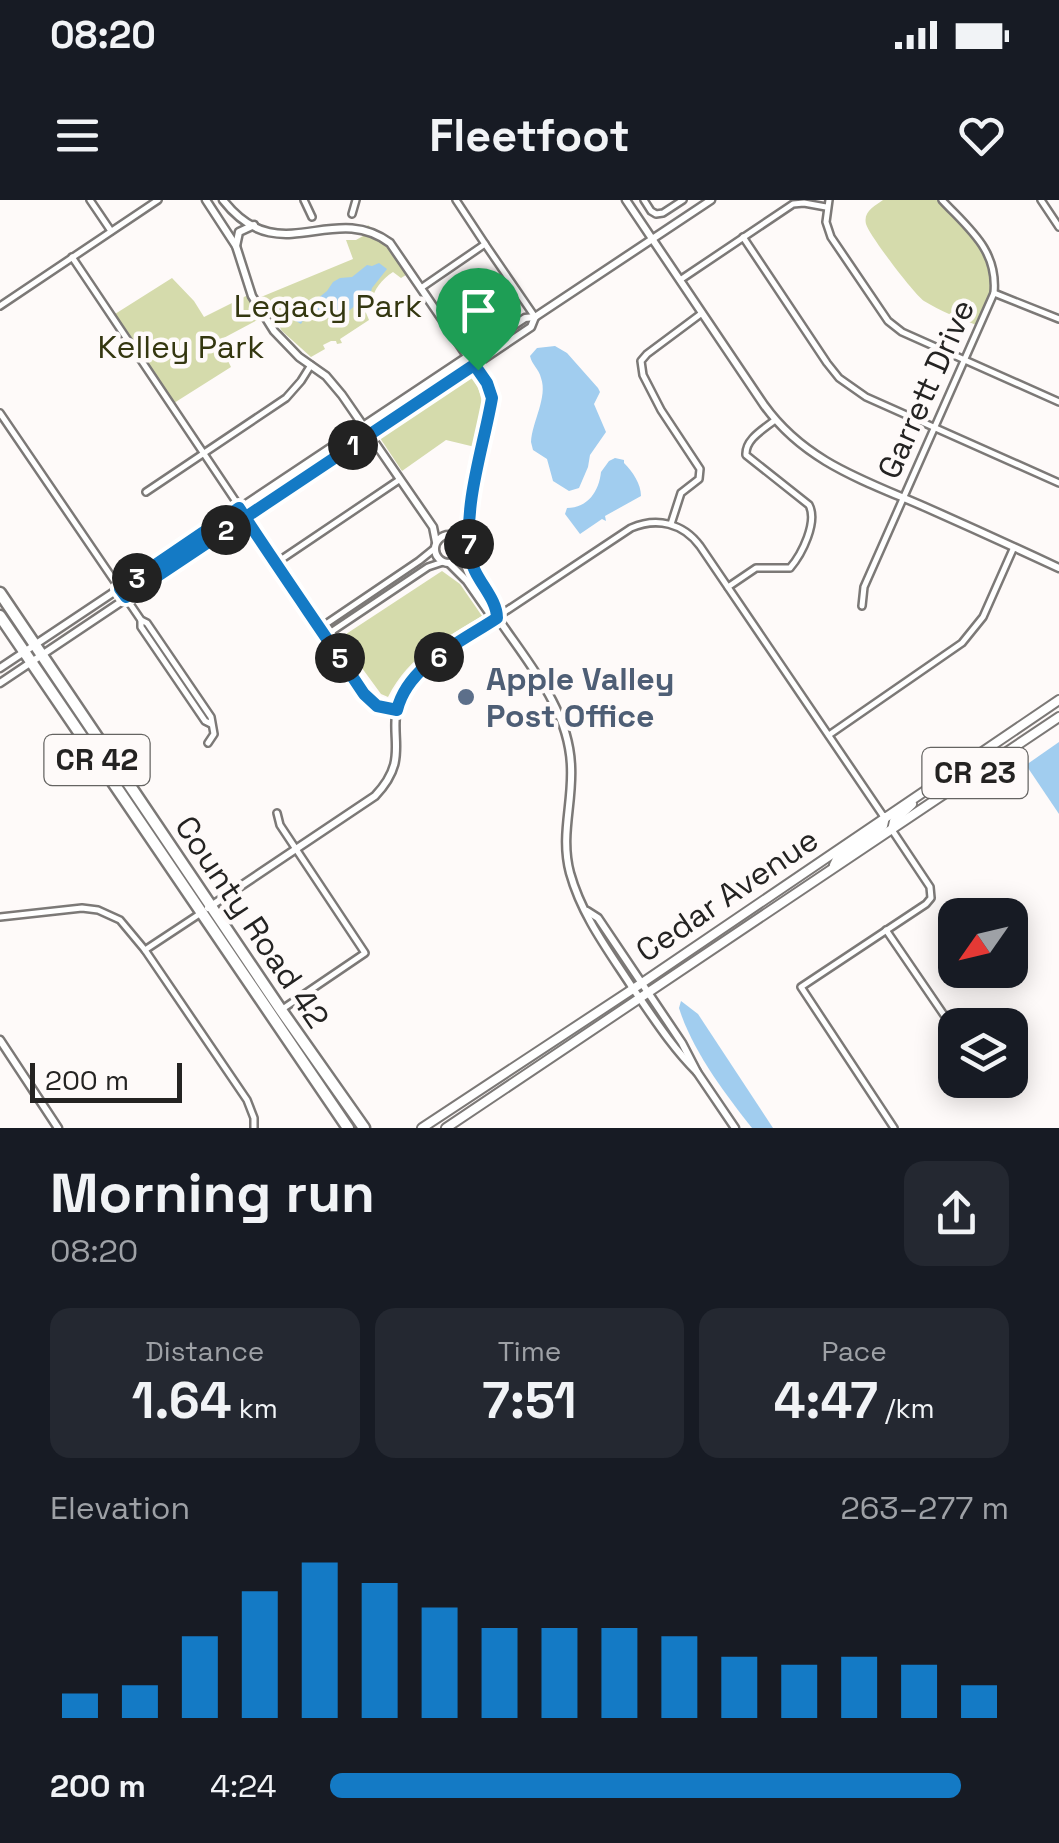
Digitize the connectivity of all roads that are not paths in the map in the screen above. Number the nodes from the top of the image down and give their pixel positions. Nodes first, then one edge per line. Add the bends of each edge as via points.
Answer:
1 (90, 200) edge
2 (158, 200) edge
3 (206, 200) edge
4 (222, 200) edge
5 (304, 200) edge
6 (356, 200) edge
7 (456, 200) edge
8 (626, 200) edge
9 (644, 200) edge
10 (683, 200) edge
11 (711, 200) edge
12 (942, 200) edge
13 (1040, 200) edge
14 (828, 203) edge
15 (340, 212) dead end
16 (314, 216) joint
17 (360, 217) junction
18 (256, 224) junction
19 (1059, 227) edge
20 (111, 232) junction
21 (743, 237) junction
22 (652, 239) junction
23 (484, 244) junction
24 (236, 246) junction
25 (72, 258) junction
26 (680, 280) junction
27 (421, 288) junction
28 (994, 293) junction
29 (0, 306) edge
30 (702, 313) junction
31 (535, 317) junction
32 (1059, 320) edge
33 (467, 356) junction
34 (964, 360) junction
35 (311, 365) junction
36 (474, 365) junction
37 (1059, 402) edge
38 (0, 413) edge
39 (775, 420) junction
40 (363, 426) junction
41 (933, 427) junction
42 (369, 435) junction
43 (203, 454) junction
44 (400, 480) junction
45 (1059, 483) edge
46 (146, 492) dead end
47 (903, 498) junction
48 (239, 508) junction
49 (469, 512) junction
50 (245, 517) junction
51 (671, 524) junction
52 (436, 545) junction
53 (1014, 547) junction
54 (462, 548) junction
55 (276, 563) junction
56 (446, 563) junction
57 (1059, 568) edge
58 (481, 584) junction
59 (728, 586) junction
60 (120, 589) junction
61 (0, 594) edge
62 (126, 597) junction
63 (862, 606) dead end
64 (0, 616) edge
65 (497, 618) junction
66 (320, 628) junction
67 (325, 636) junction
68 (38, 650) junction
69 (27, 657) junction
70 (0, 668) edge
71 (0, 683) edge
72 (1059, 700) edge
73 (397, 710) junction
74 (1059, 717) edge
75 (828, 735) junction
76 (208, 742) dead end
77 (934, 784) junction
78 (277, 813) dead end
79 (885, 818) junction
80 (892, 830) junction
81 (297, 850) junction
82 (832, 869) junction
83 (206, 909) junction
84 (0, 917) edge
85 (886, 930) junction
86 (145, 950) junction
87 (640, 990) junction
88 (939, 1008) edge
89 (281, 1010) junction
90 (0, 1040) edge
91 (58, 1128) edge
92 (254, 1128) edge
93 (348, 1128) edge
94 (364, 1128) edge
95 (422, 1128) edge
96 (446, 1128) edge
97 (735, 1128) edge
98 (894, 1128) edge

1 - 20 street
2 - 20 street
3 - 24 street
4 - 18 street
5 - 16 street
6 - 17 street
7 - 23 street
8 - 22 street
9 - 10 street via 656,214
11 - 22 street
12 - 28 street, Garrett Drive via 983,244 994,268
13 - 19 street
14 - 21 street via 793,204
14 - 34 street via 831,237 888,321
15 - 17 street
16 - 18 street via 284,227
17 - 27 street via 386,238
18 - 24 street via 239,232
20 - 25 street
21 - 26 street
21 - 41 street via 840,378
22 - 26 street
22 - 31 street
23 - 27 street
23 - 31 street
24 - 35 street via 257,306
25 - 29 street
25 - 43 street
26 - 30 street
27 - 33 street
28 - 32 street
28 - 34 street, Garrett Drive
30 - 39 street
30 - 51 street via 642,361 661,410 700,470 681,493
31 - 33 street
31 - 36 street via 532,327
33 - 36 street
33 - 40 street
34 - 37 street
34 - 41 street, Garrett Drive
35 - 40 street
35 - 43 street via 286,398
36 - 42 street
36 - 49 street via 492,398
38 - 60 street
39 - 47 street via 816,457
39 - 59 street via 748,442 746,455 809,504 813,520 790,568 756,568
40 - 42 street
40 - 48 street
41 - 45 street
41 - 47 street, Garrett Drive
42 - 44 street
42 - 50 street
43 - 46 street
43 - 48 street
44 - 52 street via 434,527
44 - 55 street
47 - 53 street
47 - 63 street, Garrett Drive
48 - 50 street
48 - 60 street
49 - 54 street
49 - 58 street via 470,558
50 - 55 street
50 - 62 street
51 - 59 street via 696,540
51 - 65 street via 631,528
52 - 54 street via 448,535
52 - 56 street via 436,556
52 - 66 street
53 - 57 street
53 - 75 street via 983,616 962,643
54 - 56 street via 460,559
54 - 58 street via 466,567
55 - 66 street
56 - 65 street
56 - 67 street via 428,567
58 - 65 street
59 - 75 street
60 - 62 street
60 - 68 street
61 - 68 highway, County Road 42 / CR 42
62 - 68 street
62 - 76 street via 211,724
64 - 69 highway, County Road 42 / CR 42
65 - 73 street via 418,673
65 - 87 street via 564,729 571,767 565,824 570,874
66 - 67 street
67 - 73 street via 369,700
68 - 69 street
68 - 83 highway, County Road 42 / CR 42
69 - 70 street
69 - 71 street
69 - 83 highway, County Road 42 / CR 42
72 - 77 main road, Cedar Avenue / CR 23
73 - 81 street via 396,757 384,786
74 - 80 main road, Cedar Avenue / CR 23
75 - 79 street
77 - 79 main road, Cedar Avenue / CR 23
77 - 80 main road
78 - 81 street
79 - 82 main road
79 - 87 main road, Cedar Avenue / CR 23
80 - 82 main road, Cedar Avenue / CR 23
80 - 85 street via 932,894
81 - 83 street
81 - 89 street via 365,953
82 - 87 main road, Cedar Avenue / CR 23
83 - 86 street
83 - 89 highway, County Road 42 / CR 42
83 - 93 highway, County Road 42 / CR 42
84 - 86 street via 93,909 124,924
85 - 88 street
85 - 98 street via 801,987
86 - 92 street via 247,1100
87 - 95 main road, Cedar Avenue / CR 23
87 - 96 main road, Cedar Avenue / CR 23
87 - 97 street
89 - 94 highway, County Road 42 / CR 42
90 - 91 street

